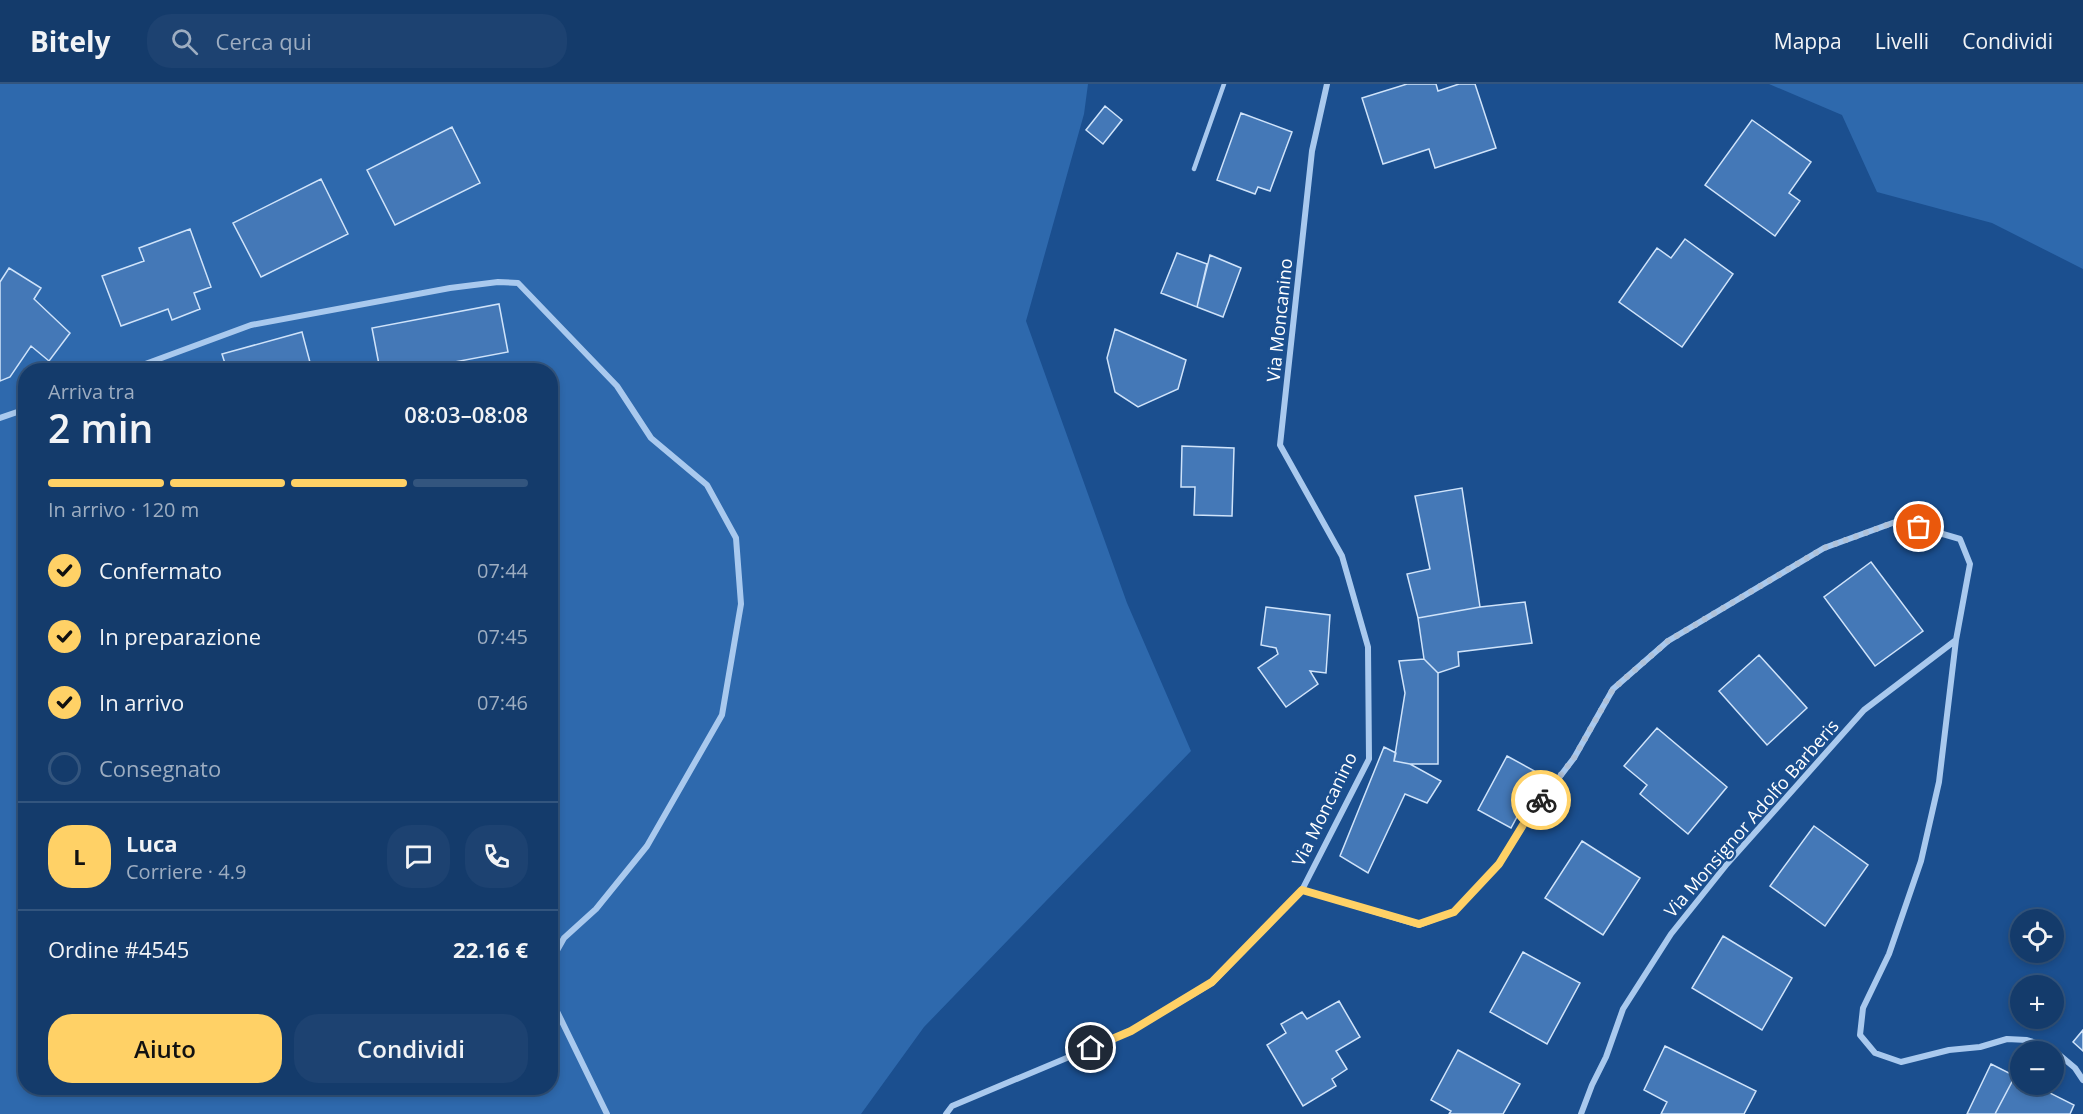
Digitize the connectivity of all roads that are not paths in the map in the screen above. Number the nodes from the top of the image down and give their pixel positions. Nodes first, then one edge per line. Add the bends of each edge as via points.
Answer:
1 (1224, 84) edge
2 (1327, 84) edge
3 (1194, 169) dead end
4 (148, 363) edge
5 (18, 412) edge
6 (0, 418) edge
7 (1956, 640) junction
8 (1302, 890) junction
9 (558, 949) edge
10 (558, 1013) edge
11 (2083, 1080) edge
12 (607, 1114) edge
13 (946, 1114) edge
14 (1581, 1114) edge

1 - 3 lane
2 - 8 street, Via Moncanino via 1312,152 1280,445 1342,556 1368,647 1369,759
4 - 9 street via 251,325 450,288 518,283 617,386 651,438 707,485 736,538 741,604 722,715 647,846
5 - 6 street
7 - 8 street via 1970,564 1960,539 1898,521 1824,548 1668,641 1613,689 1574,758 1526,820 1499,864 1454,912 1419,924
7 - 11 street via 1939,782 1921,861 1889,954 1863,1008 1860,1035 1875,1053 1901,1062 2007,1039 2027,1040 2050,1047
7 - 14 street, Via Monsignor Adolfo Barberis via 1864,710 1727,864 1671,934 1623,1009
8 - 13 street, Via Moncanino via 1212,982 1131,1031 952,1106
10 - 12 street

